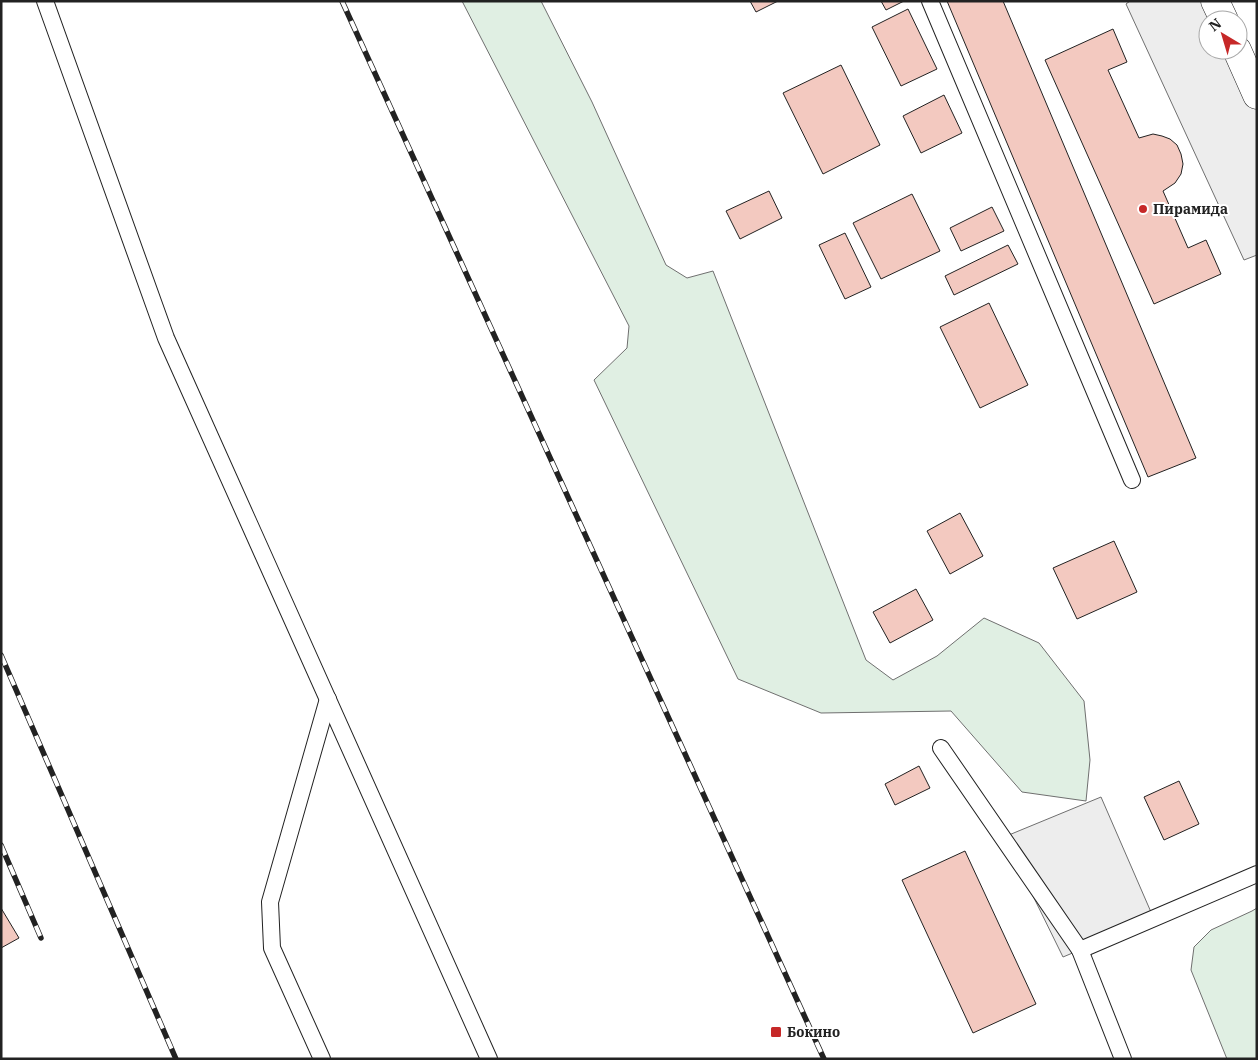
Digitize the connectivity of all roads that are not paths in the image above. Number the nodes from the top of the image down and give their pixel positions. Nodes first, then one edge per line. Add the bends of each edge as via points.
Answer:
1 (45, 1) edge
2 (930, 1) edge
3 (1241, 60) edge
4 (1257, 95) edge
5 (1132, 480) dead end
6 (328, 699) junction
7 (941, 748) dead end
8 (1257, 874) edge
9 (1080, 950) junction
10 (322, 1059) edge
11 (489, 1059) edge
12 (1123, 1059) edge

1 - 6 lane via 166,338
2 - 5 lane
3 - 4 main road
6 - 10 lane via 270,902 272,948
6 - 11 lane
7 - 9 lane
8 - 9 lane
9 - 12 lane

